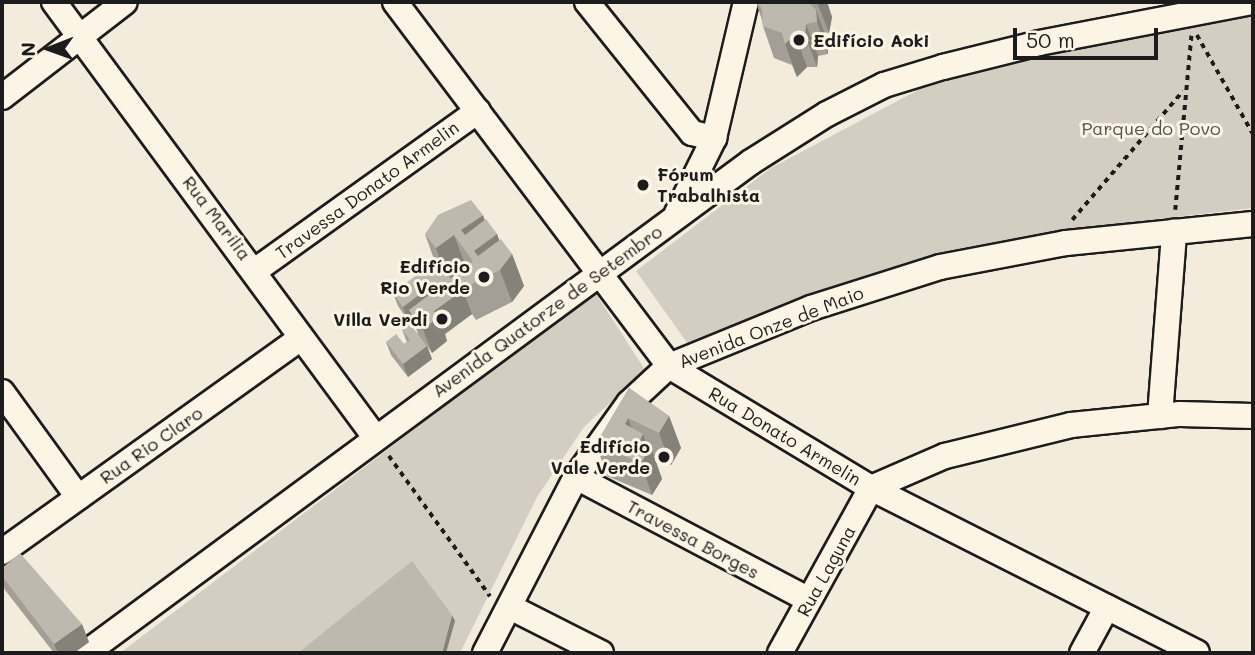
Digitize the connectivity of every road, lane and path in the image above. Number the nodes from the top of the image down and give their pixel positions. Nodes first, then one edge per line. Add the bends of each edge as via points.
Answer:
1 (54, 2) edge
2 (125, 2) edge
3 (395, 2) edge
4 (587, 2) edge
5 (746, 2) edge
6 (1252, 2) edge
7 (1189, 8) edge
8 (81, 37) junction
9 (1185, 89) junction
10 (2, 97) edge
11 (478, 111) junction
12 (1253, 134) edge
13 (714, 138) junction
14 (751, 162) junction
15 (674, 218) junction
16 (1174, 224) junction
17 (1253, 224) edge
18 (1064, 230) dead end
19 (1214, 230) junction
20 (1253, 236) edge
21 (256, 270) junction
22 (600, 273) junction
23 (302, 338) junction
24 (669, 366) junction
25 (2, 392) edge
26 (1160, 416) junction
27 (1253, 416) edge
28 (375, 437) junction
29 (576, 477) junction
30 (871, 488) junction
31 (78, 497) junction
32 (2, 552) edge
33 (809, 600) junction
34 (500, 601) junction
35 (1107, 607) junction
36 (86, 653) edge
37 (485, 653) edge
38 (601, 653) edge
39 (780, 653) edge
40 (1082, 653) edge
41 (1197, 653) edge

1 - 8 street, Rua Marília
2 - 8 street
3 - 11 street, Rua Donato Armelin
4 - 13 street via 692,134
5 - 13 street
6 - 7 street, Avenida Quatorze de Setembro
7 - 14 street, Avenida Quatorze de Setembro via 884,85
8 - 10 street
8 - 21 street, Rua Marília
9 - 12 path via 1193,27
9 - 16 path
9 - 18 path
11 - 21 street, Travessa Donato Armelin
11 - 22 street, Rua Donato Armelin
13 - 14 street via 726,158
13 - 15 street
14 - 15 street, Avenida Quatorze de Setembro
15 - 22 street, Avenida Quatorze de Setembro
16 - 19 street, Avenida Onze de Maio
16 - 24 street, Avenida Onze de Maio via 940,267 811,308
16 - 26 street
17 - 19 street, Avenida Onze de Maio
19 - 20 street
21 - 23 street, Rua Marília
22 - 24 street, Rua Donato Armelin
22 - 28 street, Avenida Quatorze de Setembro
23 - 28 street, Rua Marília
23 - 31 street, Rua Rio Claro
24 - 29 street, Avenida Onze de Maio via 629,404
24 - 30 street, Rua Donato Armelin
25 - 31 street
26 - 27 street
26 - 30 street via 1071,425 945,456
28 - 34 path
28 - 36 street, Avenida Quatorze de Setembro
29 - 33 street, Travessa Borges
29 - 34 street, Avenida Onze de Maio
30 - 33 street, Rua Laguna
30 - 35 street, Rua Donato Armelin
31 - 32 street, Rua Rio Claro
33 - 39 street, Rua Laguna
34 - 37 street, Avenida Onze de Maio
34 - 38 street
35 - 40 street
35 - 41 street, Rua Donato Armelin

